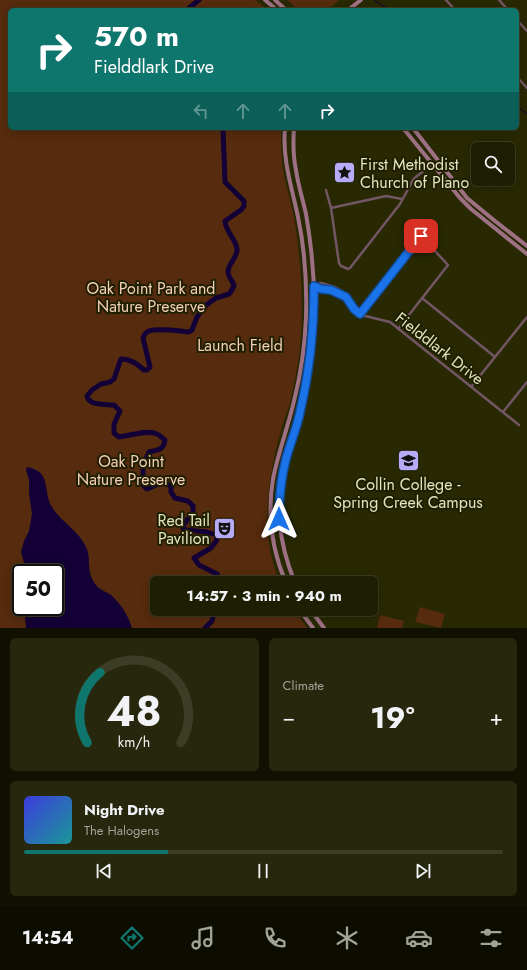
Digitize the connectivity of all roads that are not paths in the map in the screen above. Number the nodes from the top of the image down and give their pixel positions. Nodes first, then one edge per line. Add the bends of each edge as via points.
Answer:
1 (265, 0) edge
2 (275, 0) edge
3 (361, 0) edge
4 (446, 0) edge
5 (499, 0) edge
6 (275, 8) edge
7 (284, 8) edge
8 (351, 8) edge
9 (453, 8) edge
10 (506, 8) edge
11 (519, 22) edge
12 (527, 31) edge
13 (519, 79) edge
14 (527, 88) edge
15 (285, 130) edge
16 (294, 130) edge
17 (405, 130) edge
18 (415, 130) edge
19 (438, 160) junction
20 (433, 164) junction
21 (326, 190) dead end
22 (461, 191) junction
23 (457, 195) junction
24 (302, 197) junction
25 (294, 199) junction
26 (402, 199) junction
27 (473, 204) junction
28 (331, 208) junction
29 (470, 208) junction
30 (495, 221) junction
31 (492, 226) junction
32 (521, 241) junction
33 (516, 246) junction
34 (527, 246) edge
35 (527, 254) edge
36 (306, 286) junction
37 (314, 286) junction
38 (422, 298) junction
39 (360, 314) junction
40 (527, 317) edge
41 (398, 329) junction
42 (495, 356) junction
43 (527, 382) edge
44 (471, 387) junction
45 (503, 412) junction
46 (519, 425) dead end
47 (283, 441) junction
48 (291, 443) junction
49 (291, 573) junction
50 (283, 576) joint
51 (292, 576) edge
52 (304, 616) edge
53 (315, 616) edge
54 (313, 628) edge
55 (324, 628) edge

1 - 6 main road
2 - 7 main road
3 - 8 main road
4 - 9 street
5 - 10 street
11 - 12 street
13 - 14 street
15 - 25 main road via 287,167
16 - 24 main road via 293,146
17 - 20 main road
18 - 19 main road
19 - 20 main road
19 - 22 main road
20 - 23 main road
20 - 26 street via 413,180
21 - 28 street
22 - 23 main road
22 - 27 main road
23 - 29 main road
24 - 25 main road
24 - 37 main road via 311,244
25 - 36 main road via 301,234
26 - 28 street via 386,196
26 - 28 street via 348,269 340,263
27 - 29 main road
27 - 30 main road
29 - 31 main road
30 - 31 main road
30 - 32 main road
31 - 33 main road
32 - 33 main road
32 - 34 main road
33 - 35 main road
36 - 37 main road
36 - 47 main road via 302,360 295,399
37 - 39 street via 346,297
37 - 48 main road via 310,364 298,423
38 - 39 street via 448,265 421,236
38 - 41 street
38 - 42 street
39 - 41 street, Fielddlark Drive via 390,322
40 - 42 street
41 - 44 street, Fielddlark Drive
42 - 44 street
43 - 45 street
44 - 45 street, Fielddlark Drive
45 - 46 street, Fielddlark Drive
47 - 48 main road
47 - 50 main road via 273,480 270,509 274,547
48 - 49 main road via 279,503 282,541
49 - 50 main road
49 - 51 main road
52 - 54 main road
53 - 55 main road

